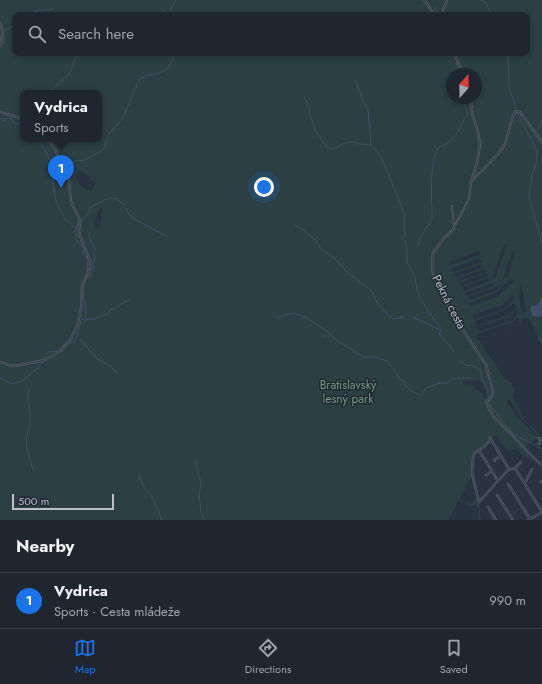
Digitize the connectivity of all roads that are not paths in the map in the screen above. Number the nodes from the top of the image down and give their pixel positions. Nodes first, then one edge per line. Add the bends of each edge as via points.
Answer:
1 (424, 0) edge
2 (447, 0) edge
3 (433, 12) edge
4 (442, 12) edge
5 (0, 23) edge
6 (0, 46) edge
7 (455, 56) edge
8 (460, 68) edge
9 (472, 104) edge
10 (0, 112) edge
11 (20, 118) edge
12 (50, 142) edge
13 (542, 142) edge
14 (471, 181) junction
15 (452, 206) dead end
16 (454, 228) junction
17 (452, 231) joint
18 (0, 362) edge
19 (540, 439) edge
20 (539, 444) dead end
21 (479, 450) junction
22 (501, 456) junction
23 (495, 462) dead end
24 (521, 462) dead end
25 (542, 465) edge
26 (515, 468) junction
27 (532, 469) dead end
28 (509, 470) junction
29 (492, 472) junction
30 (486, 475) dead end
31 (498, 481) junction
32 (508, 484) dead end
33 (524, 484) junction
34 (497, 495) dead end
35 (488, 507) dead end
36 (542, 512) edge
37 (496, 520) edge
38 (513, 520) edge
39 (529, 520) edge

1 - 3 street
2 - 4 street
5 - 6 street via 3,32
7 - 8 street
9 - 14 street, Pekná cesta via 471,110 480,144
10 - 11 street
12 - 18 street via 69,183 71,202 80,220 80,236 90,258 90,266 82,286 80,313 69,342 62,350 42,361 15,366
13 - 14 street via 520,112 516,111 513,113 503,147
14 - 16 street, Pekná cesta via 469,199
15 - 16 street
16 - 17 street, Pekná cesta
17 - 25 street, Pekná cesta via 433,253 433,274 455,318 486,365 493,392 493,396 486,403 495,418
19 - 20 street
21 - 22 street via 491,439
21 - 29 street
21 - 31 street via 474,456 472,471 479,502
22 - 23 street via 494,460
22 - 28 street
24 - 26 street
26 - 28 street
26 - 33 street
27 - 33 street
28 - 31 street
29 - 30 street
29 - 31 street
32 - 39 street
33 - 36 street
34 - 38 street
35 - 37 street
36 - 39 street

